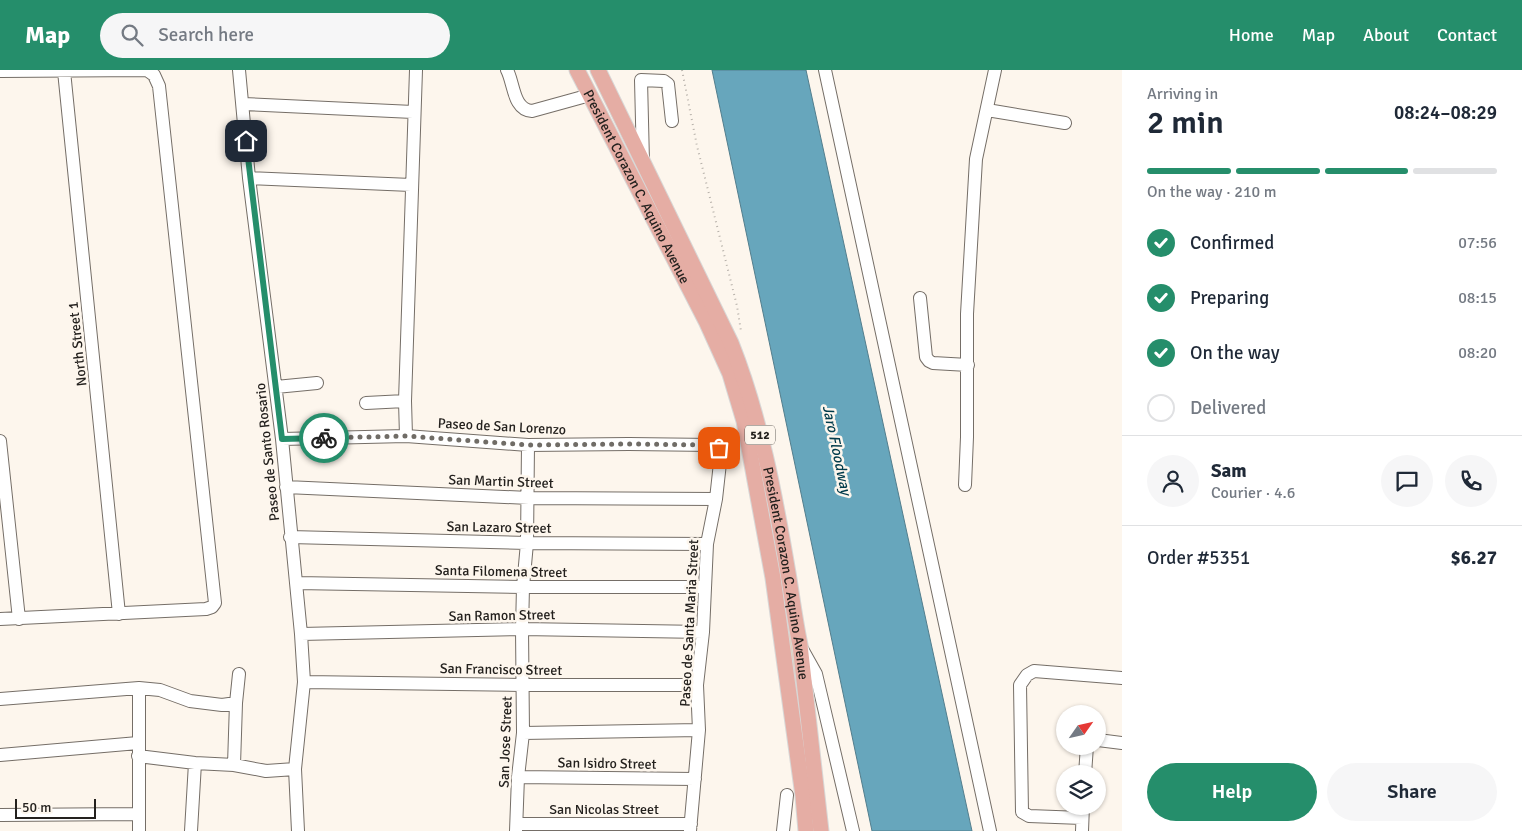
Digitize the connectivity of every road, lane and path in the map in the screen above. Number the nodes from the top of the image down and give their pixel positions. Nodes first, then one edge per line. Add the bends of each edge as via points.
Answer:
1 (239, 70) edge
2 (416, 70) edge
3 (507, 70) edge
4 (577, 70) edge
5 (588, 70) edge
6 (598, 70) edge
7 (682, 70) edge
8 (825, 70) edge
9 (995, 70) edge
10 (0, 71) edge
11 (64, 71) edge
12 (641, 75) edge
13 (590, 95) junction
14 (243, 104) junction
15 (987, 110) junction
16 (413, 112) junction
17 (672, 121) dead end
18 (1065, 123) dead end
19 (643, 164) junction
20 (249, 178) junction
21 (411, 185) junction
22 (920, 298) dead end
23 (703, 300) junction
24 (741, 337) dead end
25 (968, 365) junction
26 (316, 383) dead end
27 (276, 387) junction
28 (405, 401) junction
29 (366, 403) dead end
30 (406, 436) junction
31 (282, 439) junction
32 (0, 442) edge
33 (528, 445) junction
34 (719, 448) joint
35 (965, 485) dead end
36 (286, 487) junction
37 (528, 498) junction
38 (716, 499) junction
39 (290, 537) junction
40 (527, 544) junction
41 (707, 544) junction
42 (297, 583) junction
43 (523, 587) junction
44 (705, 587) junction
45 (119, 614) junction
46 (19, 618) junction
47 (0, 619) edge
48 (787, 619) junction
49 (522, 629) junction
50 (703, 632) junction
51 (301, 634) junction
52 (800, 645) junction
53 (240, 674) dead end
54 (1122, 678) edge
55 (304, 682) junction
56 (522, 685) junction
57 (697, 685) junction
58 (139, 688) junction
59 (0, 699) edge
60 (236, 703) junction
61 (809, 729) junction
62 (699, 730) junction
63 (793, 731) junction
64 (523, 733) junction
65 (1106, 741) edge
66 (1122, 742) edge
67 (138, 749) junction
68 (0, 755) edge
69 (196, 764) junction
70 (234, 765) junction
71 (295, 769) junction
72 (815, 771) junction
73 (799, 772) junction
74 (518, 777) junction
75 (695, 779) junction
76 (787, 795) dead end
77 (138, 814) junction
78 (0, 815) edge
79 (1082, 818) edge
80 (690, 827) edge
81 (517, 828) edge
82 (139, 831) edge
83 (191, 831) edge
84 (298, 831) edge
85 (783, 831) edge
86 (806, 831) edge
87 (821, 831) edge
88 (854, 831) edge
89 (990, 831) edge

1 - 14 street, Paseo de Santo Rosario
2 - 16 street
3 - 13 street via 520,106 525,110 532,111
4 - 13 main road, President Corazon C. Aquino Avenue / 512
5 - 23 main road, President Corazon C. Aquino Avenue / 512
6 - 19 main road, President Corazon C. Aquino Avenue / 512
7 - 24 path via 697,146 737,306
8 - 89 street
9 - 15 street
10 - 11 street
11 - 45 street, North Street 1
11 - 45 street via 147,70 154,75 159,86 215,603 206,609
12 - 17 street via 664,80 668,84
12 - 19 street
13 - 23 main road, President Corazon C. Aquino Avenue / 512
14 - 16 street
14 - 20 street, Paseo de Santo Rosario
15 - 18 street
15 - 25 street via 976,159
16 - 21 street
19 - 23 main road, President Corazon C. Aquino Avenue / 512
20 - 21 street
20 - 27 street, Paseo de Santo Rosario
21 - 28 street
22 - 25 street via 928,361
23 - 48 main road, President Corazon C. Aquino Avenue / 512 via 731,343 756,417 785,557
25 - 35 street
26 - 27 street
27 - 31 street, Paseo de Santo Rosario
28 - 29 street
28 - 30 street
30 - 31 street, Paseo de San Lorenzo
30 - 33 street, Paseo de San Lorenzo
31 - 36 street, Paseo de Santo Rosario
32 - 46 street
33 - 34 street, Paseo de San Lorenzo via 666,444 714,445
33 - 37 street, San Jose Street
34 - 38 street, Paseo de Santa Maria Street
36 - 37 street, San Martin Street
36 - 39 street, Paseo de Santo Rosario
37 - 38 street, San Martin Street
37 - 40 street, San Jose Street
38 - 41 street, Paseo de Santa Maria Street
39 - 40 street, San Lazaro Street
39 - 42 street, Paseo de Santo Rosario
40 - 41 street, San Lazaro Street
40 - 43 street, San Jose Street
41 - 44 street, Paseo de Santa Maria Street
42 - 43 street, Santa Filomena Street
42 - 51 street, Paseo de Santo Rosario
43 - 44 street, Santa Filomena Street
43 - 49 street, San Jose Street
44 - 50 street, Paseo de Santa Maria Street
45 - 46 street
46 - 47 street
48 - 52 main road, President Corazon C. Aquino Avenue / 512
48 - 63 main road, President Corazon C. Aquino Avenue / 512
49 - 50 street, San Ramon Street
49 - 51 street, San Ramon Street
49 - 56 street, San Jose Street
50 - 57 street, Paseo de Santa Maria Street
51 - 55 street, Paseo de Santo Rosario
52 - 61 main road, President Corazon C. Aquino Avenue / 512
52 - 88 street via 816,674
53 - 60 street
54 - 79 street via 1034,671 1020,685 1022,812 1029,816
55 - 56 street, San Francisco Street
55 - 71 street, Paseo de Santo Rosario
56 - 57 street, San Francisco Street
56 - 64 street, San Jose Street
57 - 62 street, Paseo de Santa Maria Street
58 - 59 street
58 - 60 street via 160,690 190,701
58 - 67 street
60 - 70 street
61 - 63 main road via 802,738
61 - 72 main road, President Corazon C. Aquino Avenue / 512
62 - 64 street
62 - 75 street, Paseo de Santa Maria Street
63 - 73 main road, President Corazon C. Aquino Avenue / 512
64 - 74 street, San Jose Street
65 - 66 street
67 - 68 street
67 - 69 street
67 - 77 street
69 - 70 street
69 - 83 street
70 - 71 street via 266,771
71 - 84 street, Paseo de Santo Rosario
72 - 73 main road via 807,764
72 - 87 main road, President Corazon C. Aquino Avenue / 512
73 - 86 main road, President Corazon C. Aquino Avenue / 512
74 - 75 street, San Isidro Street
74 - 81 street, San Jose Street
75 - 80 street, Paseo de Santa Maria Street
76 - 85 street
77 - 78 street
77 - 82 street
80 - 81 street, San Nicolas Street

